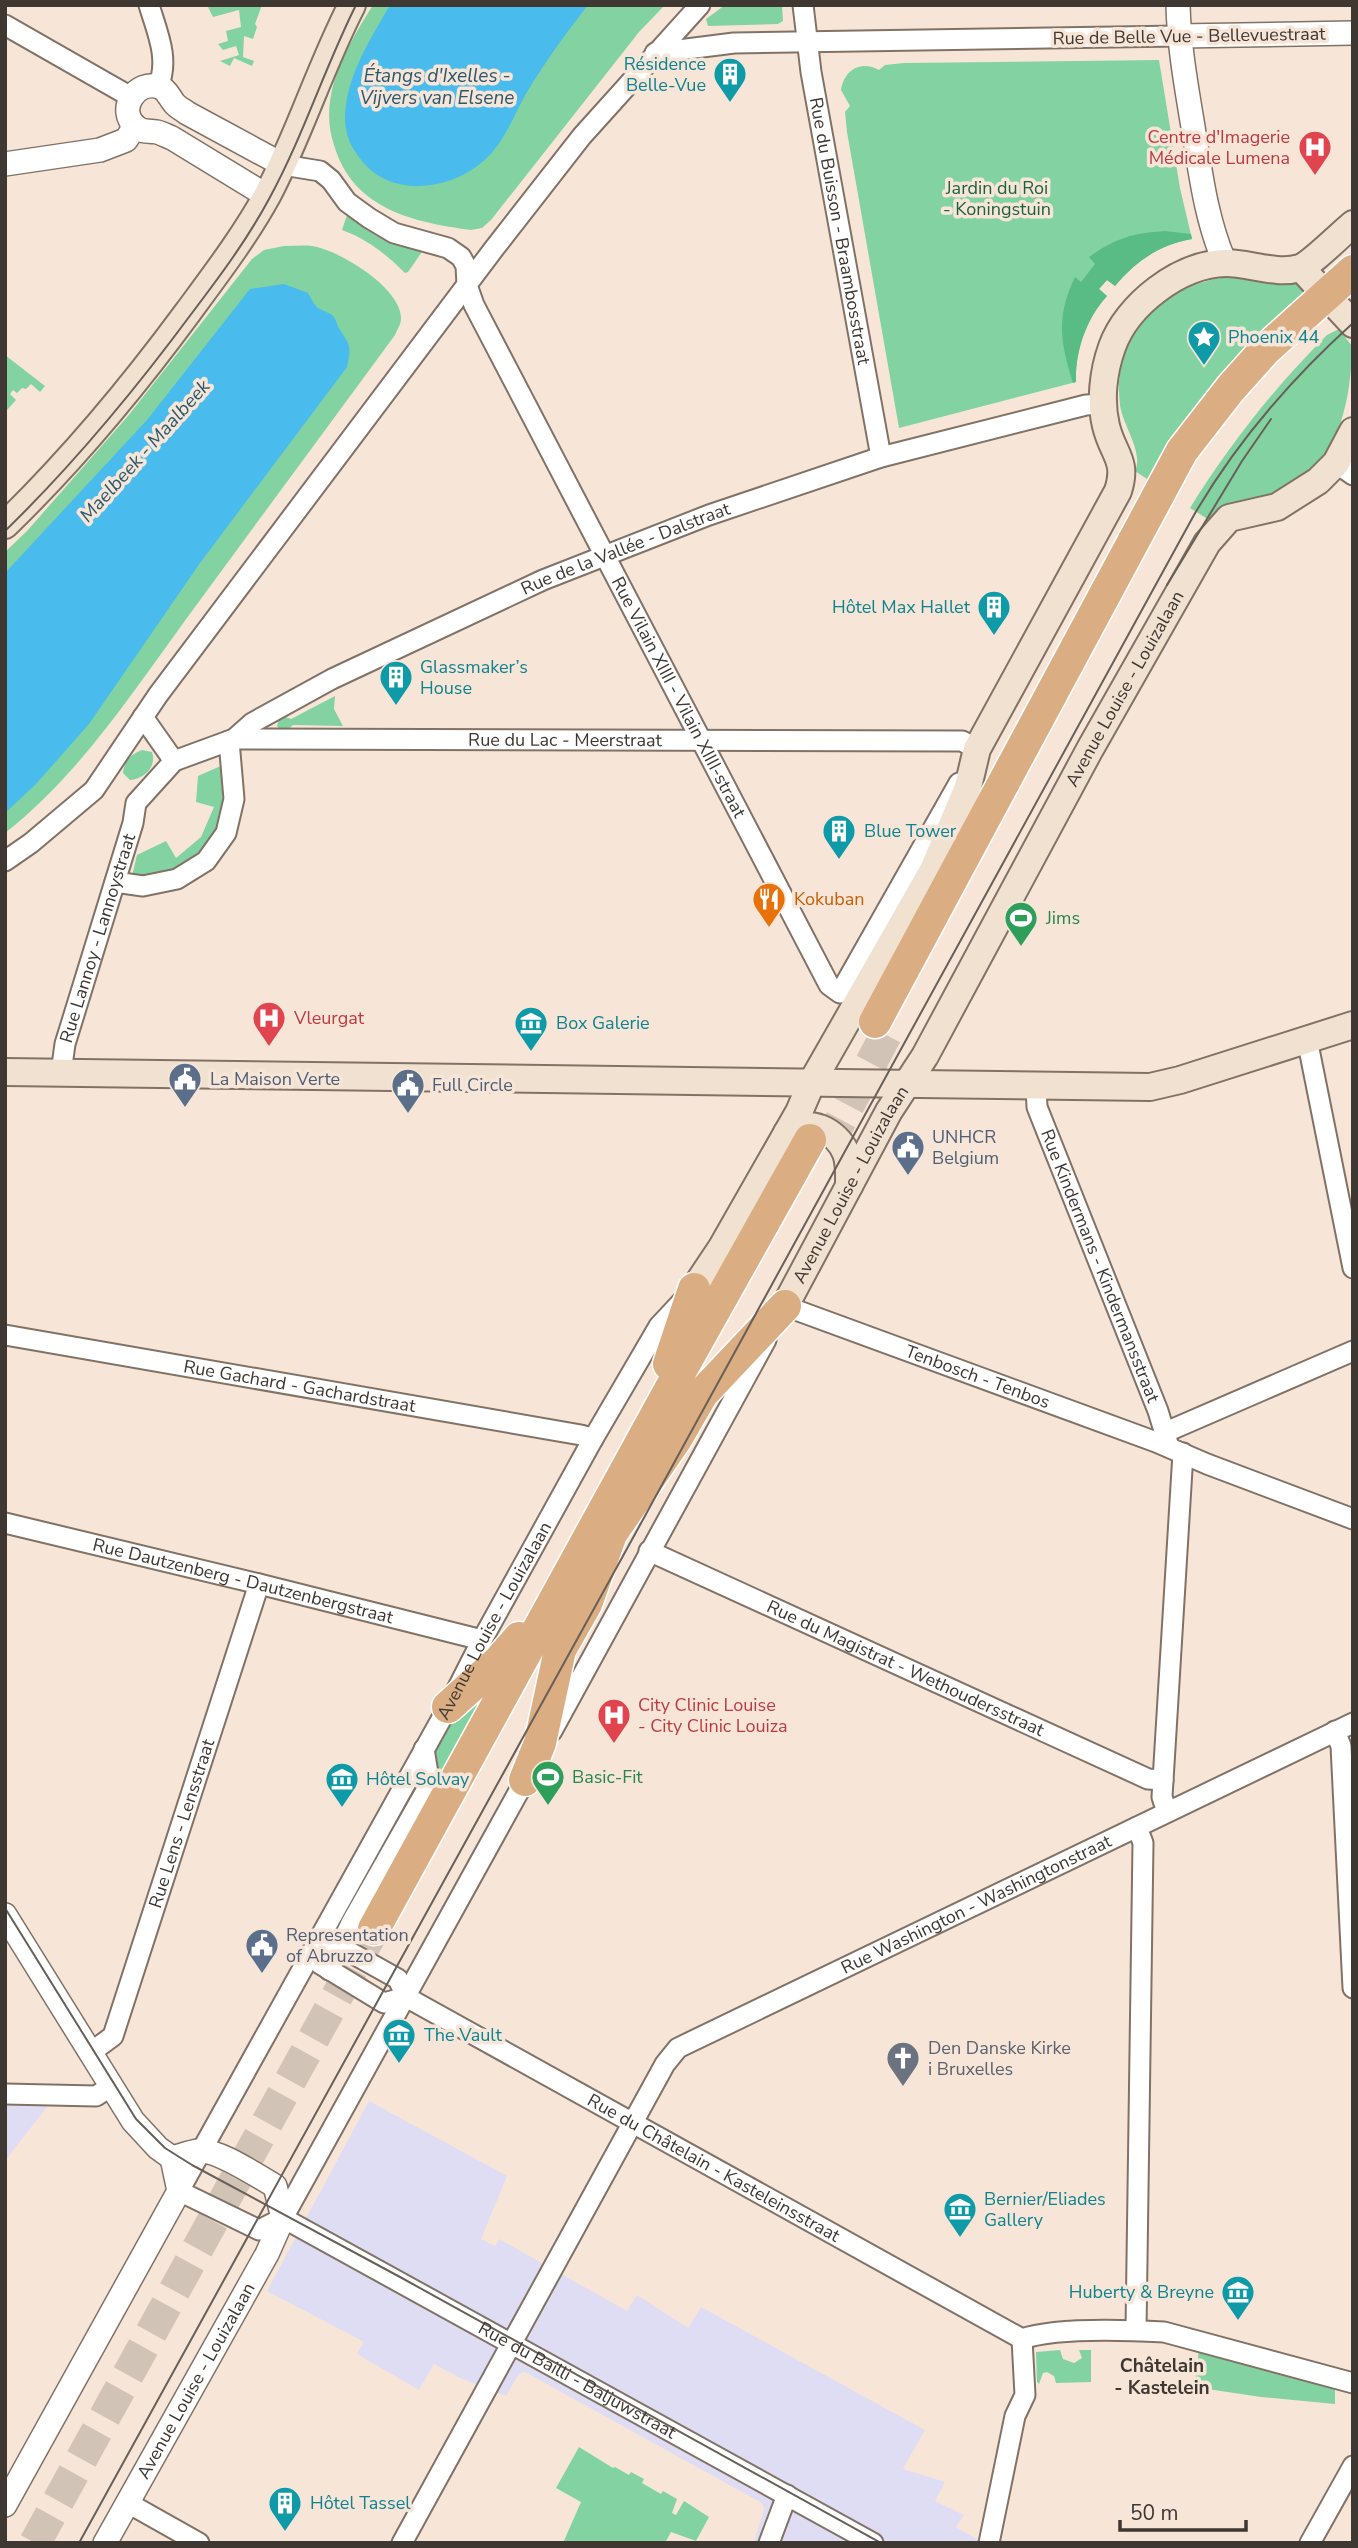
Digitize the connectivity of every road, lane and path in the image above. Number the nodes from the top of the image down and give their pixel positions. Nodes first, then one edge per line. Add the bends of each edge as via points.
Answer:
1 (149, 5) edge
2 (352, 5) edge
3 (700, 5) edge
4 (803, 5) edge
5 (1178, 5) edge
6 (5, 25) edge
7 (1353, 33) edge
8 (1179, 36) junction
9 (807, 42) junction
10 (655, 54) junction
11 (166, 95) junction
12 (131, 97) junction
13 (146, 129) junction
14 (5, 164) edge
15 (283, 165) junction
16 (267, 196) junction
17 (1353, 224) edge
18 (1224, 263) junction
19 (1301, 268) junction
20 (1353, 271) edge
21 (467, 285) junction
22 (1342, 303) edge
23 (1103, 404) junction
24 (1353, 431) edge
25 (881, 457) junction
26 (1345, 469) edge
27 (5, 525) edge
28 (605, 554) junction
29 (1092, 621) junction
30 (144, 717) junction
31 (231, 740) junction
32 (702, 741) junction
33 (975, 757) junction
34 (174, 761) junction
35 (5, 861) edge
36 (933, 870) junction
37 (115, 882) junction
38 (840, 993) joint
39 (1353, 1025) edge
40 (1307, 1040) junction
41 (5, 1072) edge
42 (61, 1073) junction
43 (812, 1082) junction
44 (905, 1084) junction
45 (1035, 1086) junction
46 (808, 1140) junction
47 (849, 1186) junction
48 (1353, 1268) edge
49 (694, 1289) junction
50 (785, 1306) junction
51 (5, 1335) edge
52 (1353, 1351) edge
53 (593, 1439) junction
54 (1173, 1444) junction
55 (637, 1450) junction
56 (1353, 1518) edge
57 (5, 1523) edge
58 (611, 1534) junction
59 (649, 1551) junction
60 (564, 1582) junction
61 (260, 1584) junction
62 (482, 1640) junction
63 (448, 1707) junction
64 (1344, 1727) edge
65 (424, 1749) junction
66 (525, 1780) junction
67 (1163, 1780) junction
68 (1167, 1812) junction
69 (1137, 1827) junction
70 (5, 1916) edge
71 (321, 1936) junction
72 (340, 1946) junction
73 (309, 1958) junction
74 (373, 1964) junction
75 (329, 1969) junction
76 (360, 1988) junction
77 (1353, 1988) edge
78 (406, 1997) junction
79 (90, 2053) junction
80 (110, 2087) junction
81 (5, 2094) edge
82 (632, 2123) junction
83 (200, 2151) junction
84 (172, 2158) junction
85 (179, 2191) junction
86 (283, 2218) junction
87 (1136, 2330) junction
88 (1022, 2339) junction
89 (513, 2344) junction
90 (1353, 2384) edge
91 (1353, 2466) edge
92 (787, 2495) junction
93 (128, 2503) junction
94 (5, 2505) edge
95 (105, 2543) edge
96 (199, 2543) edge
97 (402, 2543) edge
98 (769, 2543) edge
99 (873, 2543) edge
100 (989, 2543) edge
101 (1310, 2543) edge

1 - 11 street via 164,59
2 - 15 main road
3 - 10 street
4 - 9 street, Rue du Buisson - Braambosstraat
5 - 8 street
6 - 12 street
7 - 8 street, Rue de Belle Vue - Bellevuestraat
8 - 9 street, Rue de Belle Vue - Bellevuestraat
8 - 18 street via 1202,184
9 - 10 street, Rue de Belle Vue - Bellevuestraat via 734,43
9 - 25 street, Rue du Buisson - Braambosstraat
10 - 21 street via 582,136
11 - 12 street via 142,87
11 - 13 street via 174,112 171,121 165,128
11 - 15 street
12 - 13 street via 128,110
13 - 14 street via 109,147
13 - 16 street
15 - 16 main road
15 - 21 street, Rue Vilain XIIII - Vilain XIIII-straat via 320,171 346,202 369,218 394,233 448,248 466,266
16 - 27 main road via 161,349 86,440
17 - 19 main road
18 - 19 main road, Avenue Louise - Louizalaan
18 - 23 main road, Avenue Louise - Louizalaan via 1170,281 1145,298 1126,320 1104,375
19 - 22 main road
20 - 22 highway
21 - 28 street, Rue Vilain XIIII - Vilain XIIII-straat
21 - 30 street
22 - 29 highway via 1265,351 1231,388 1182,451
22 - 29 highway via 1277,362 1212,440 882,1026
23 - 25 street, Rue de la Vallée - Dalstraat
23 - 33 main road, Avenue Louise - Louizalaan via 1122,465 1118,491
24 - 26 main road, Avenue Louise - Louizalaan
25 - 28 street, Rue de la Vallée - Dalstraat
26 - 44 main road, Avenue Louise - Louizalaan via 1277,507 1230,518 1207,543 925,1056
28 - 31 street, Rue de la Vallée - Dalstraat via 379,655 252,723
28 - 32 street, Rue Vilain XIIII - Vilain XIIII-straat
29 - 36 highway via 993,765
30 - 34 street
30 - 35 street via 94,790
31 - 32 street, Rue du Lac - Meerstraat
31 - 34 street, Rue de la Vallée - Dalstraat
31 - 37 street via 234,799 226,833 206,861 177,879 143,886
32 - 33 street, Rue du Lac - Meerstraat via 962,741
32 - 38 street, Rue Vilain XIIII - Vilain XIIII-straat via 829,985
33 - 36 main road, Avenue Louise - Louizalaan via 968,787
33 - 38 street, Avenue Louise - Louizalaan
34 - 37 street, Rue Lannoy - Lannoystraat via 136,803
36 - 43 main road, Avenue Louise - Louizalaan
37 - 42 street, Rue Lannoy - Lannoystraat via 65,1044
39 - 40 main road
40 - 45 main road via 1150,1087
40 - 48 street
41 - 42 main road
42 - 43 main road
43 - 44 main road
43 - 46 main road, Avenue Louise - Louizalaan via 799,1112
44 - 45 main road
44 - 47 main road, Avenue Louise - Louizalaan
45 - 54 street, Rue Kindermans - Kindermansstraat via 1037,1107
46 - 47 main road via 796,1127 821,1129 835,1138 845,1151
46 - 49 main road, Avenue Louise - Louizalaan
46 - 55 highway, Avenue Louise - Louizalaan
46 - 58 highway, Avenue Louise - Louizalaan
47 - 50 main road, Avenue Louise - Louizalaan
49 - 53 street, Avenue Louise - Louizalaan via 664,1318
49 - 55 highway
50 - 54 street, Tenbosch - Tenbos
50 - 58 highway via 702,1394
50 - 59 street, Avenue Louise - Louizalaan
51 - 53 street, Rue Gachard - Gachardstraat
52 - 54 street
53 - 62 street, Avenue Louise - Louizalaan
54 - 56 street, Tenbosch - Tenbos
54 - 67 street
55 - 60 highway, Avenue Louise - Louizalaan
57 - 61 street, Rue Dautzenberg - Dautzenbergstraat
58 - 60 highway, Avenue Louise - Louizalaan via 382,1933
58 - 66 highway via 586,1604 561,1650 540,1743
59 - 66 street, Avenue Louise - Louizalaan
59 - 67 street, Rue du Magistrat - Wethoudersstraat via 1148,1779
60 - 63 highway via 498,1662
61 - 62 street, Rue Dautzenberg - Dautzenbergstraat
61 - 79 street, Rue Lens - Lensstraat via 113,2036
62 - 63 street, Avenue Louise - Louizalaan
63 - 65 street, Avenue Louise - Louizalaan
64 - 68 street, Rue Washington - Washingtonstraat
64 - 77 street via 1340,1746
65 - 71 street, Avenue Louise - Louizalaan
65 - 72 street via 427,1789
66 - 78 street, Avenue Louise - Louizalaan
67 - 68 street
68 - 69 street, Rue Washington - Washingtonstraat
69 - 82 street, Rue Washington - Washingtonstraat via 678,2048
69 - 87 street via 1143,1843
70 - 79 street
71 - 72 street
71 - 73 street, Avenue Louise - Louizalaan
72 - 74 street
72 - 75 street
73 - 75 street
73 - 83 street, Avenue Louise - Louizalaan
74 - 76 street
74 - 78 street via 398,1979
75 - 76 street
76 - 78 street via 384,2003
78 - 82 street, Rue du Châtelain - Kasteleinsstraat
78 - 86 street, Avenue Louise - Louizalaan
79 - 80 street
80 - 81 street via 96,2096
80 - 84 street via 139,2129
82 - 88 street, Rue du Châtelain - Kasteleinsstraat
82 - 89 street, Rue Washington - Washingtonstraat
83 - 84 street
83 - 85 street, Avenue Louise - Louizalaan
83 - 86 street via 211,2152 275,2186
84 - 85 street
85 - 86 street via 259,2230
85 - 94 street, Avenue Louise - Louizalaan
86 - 89 street, Rue du Bailli - Baljuwstraat
86 - 93 street, Avenue Louise - Louizalaan
87 - 88 street via 1038,2333
87 - 90 street via 1164,2332
88 - 100 street via 1025,2395 1015,2416
89 - 92 street, Rue du Bailli - Baljuwstraat
89 - 97 street, Rue Washington - Washingtonstraat
91 - 101 street
92 - 98 street
92 - 99 street, Rue du Bailli - Baljuwstraat
93 - 95 street, Avenue Louise - Louizalaan
93 - 96 street

